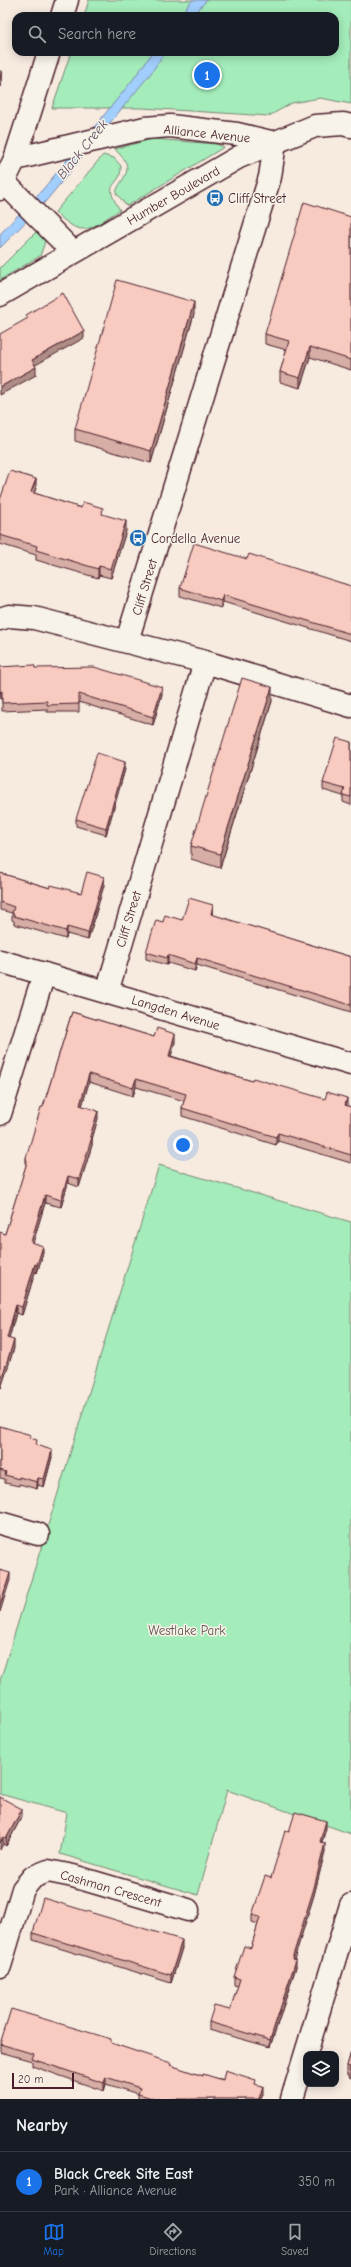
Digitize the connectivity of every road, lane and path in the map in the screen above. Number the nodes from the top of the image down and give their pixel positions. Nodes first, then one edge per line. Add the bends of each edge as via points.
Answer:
1 (67, 0) edge
2 (63, 12) edge
3 (48, 56) edge
4 (351, 126) edge
5 (275, 142) junction
6 (15, 159) junction
7 (8, 190) edge
8 (73, 252) junction
9 (0, 295) edge
10 (0, 619) edge
11 (127, 641) junction
12 (205, 662) junction
13 (351, 706) edge
14 (0, 961) edge
15 (44, 974) junction
16 (107, 992) junction
17 (351, 1064) edge
18 (0, 1114) edge
19 (0, 1522) edge
20 (38, 1534) dead end
21 (351, 1905) edge
22 (188, 1910) dead end
23 (0, 1966) edge
24 (292, 2099) edge

1 - 2 street
3 - 6 street
4 - 5 street via 315,126
5 - 6 street, Alliance Avenue via 237,134 170,126 128,132
5 - 8 street, Humber Boulevard via 239,157
5 - 11 street, Cliff Street via 270,176
6 - 7 street
7 - 8 street via 46,223
8 - 9 street, Humber Boulevard
10 - 11 street via 9,616 34,618
11 - 12 street
12 - 13 street
12 - 16 street, Cliff Street
14 - 15 street, Langden Avenue
15 - 16 street, Langden Avenue
15 - 18 street
16 - 17 street, Langden Avenue
19 - 20 street
21 - 24 street
22 - 23 street, Cashman Crescent via 73,1876 48,1872 33,1877 23,1889

